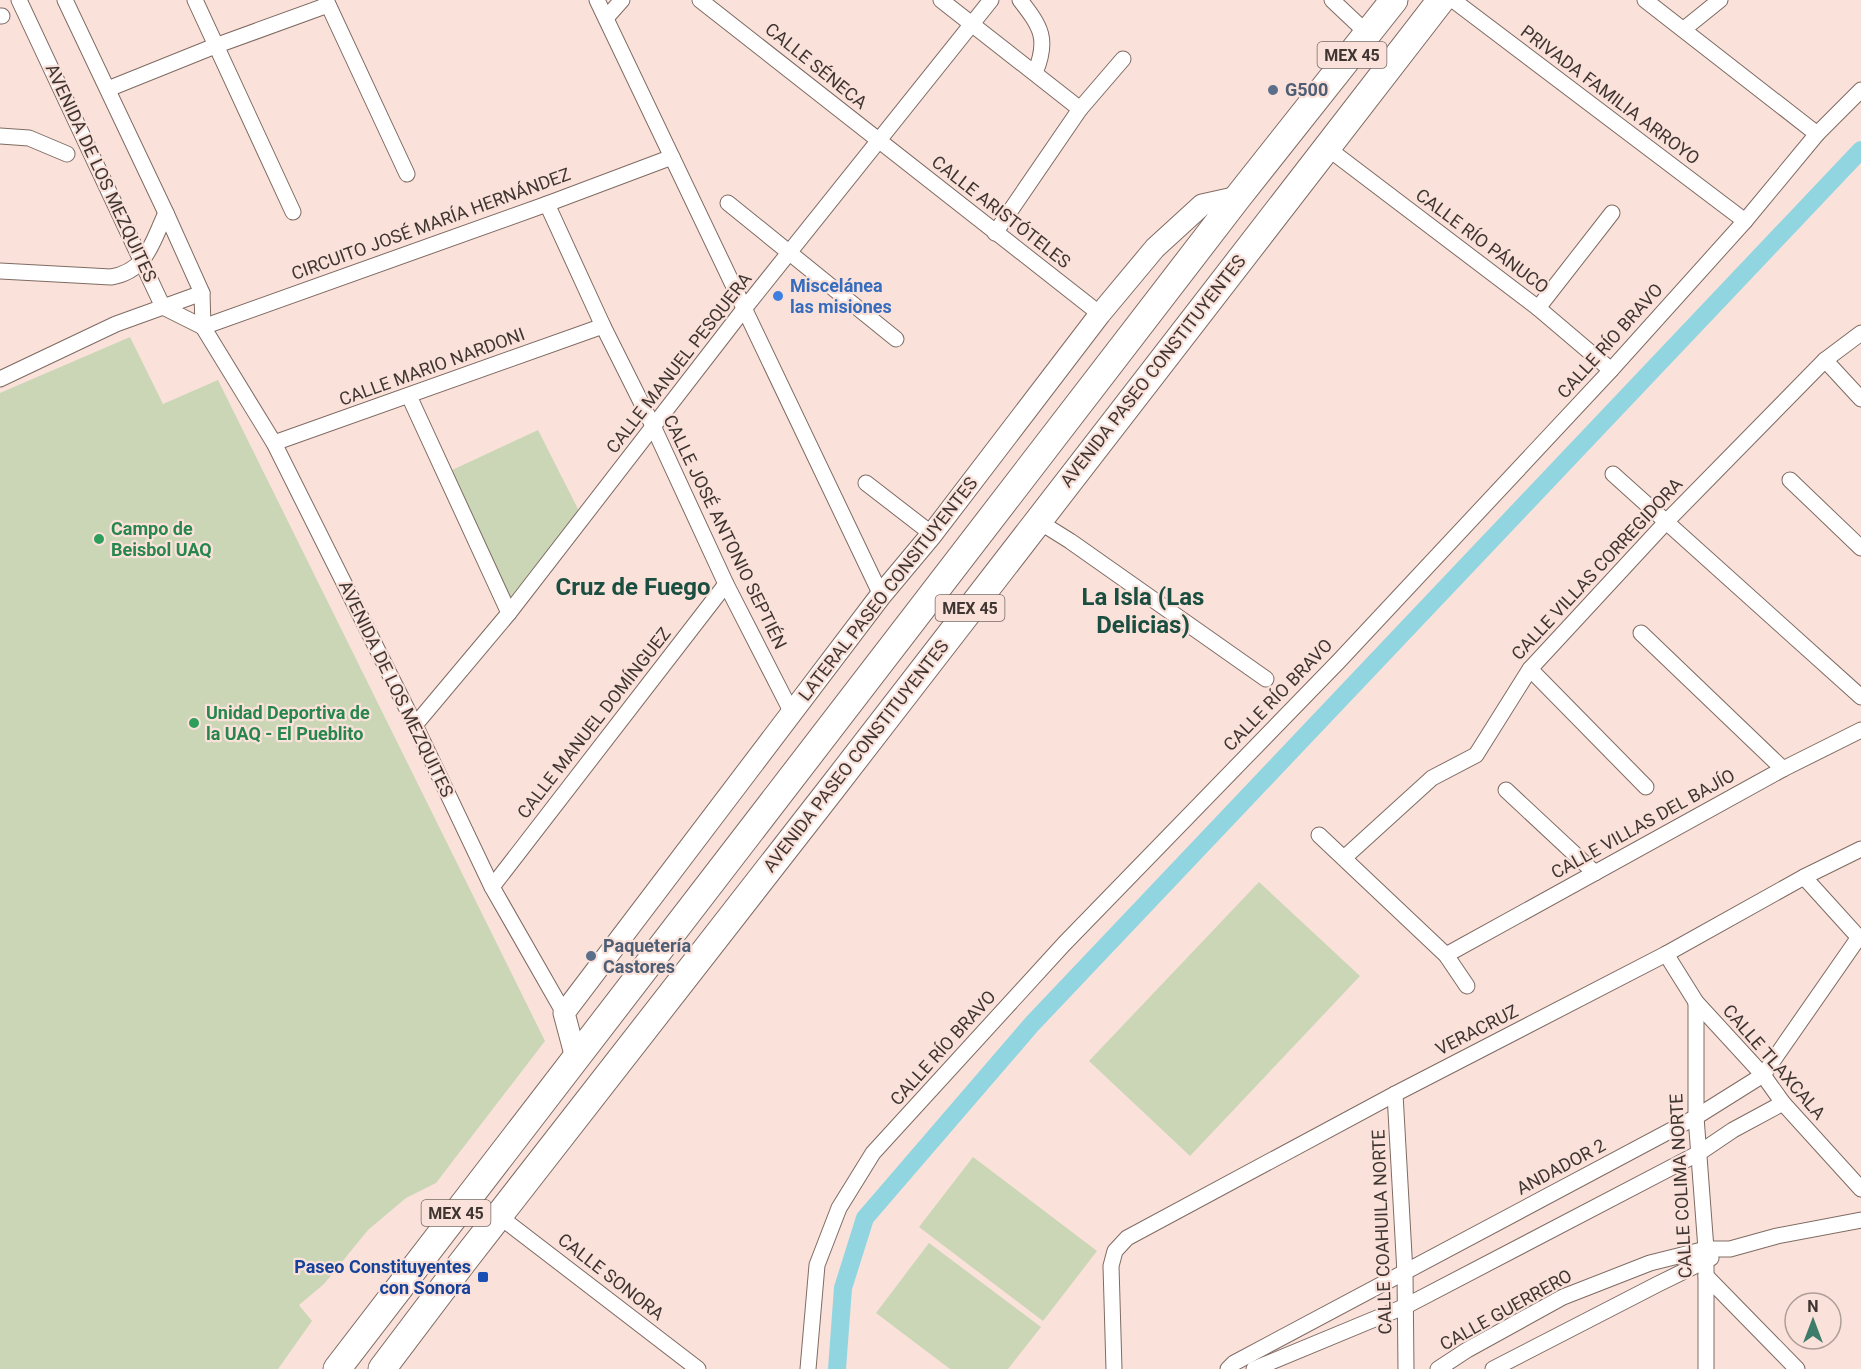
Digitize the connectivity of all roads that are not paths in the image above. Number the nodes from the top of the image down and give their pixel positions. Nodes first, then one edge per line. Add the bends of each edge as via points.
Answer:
1 (19, 0) edge
2 (65, 0) edge
3 (195, 0) edge
4 (597, 0) edge
5 (622, 0) edge
6 (700, 0) edge
7 (941, 0) edge
8 (991, 0) edge
9 (1020, 0) edge
10 (1332, 0) edge
11 (1394, 0) edge
12 (1441, 0) edge
13 (1452, 0) edge
14 (1645, 0) edge
15 (1720, 0) edge
16 (327, 2) edge
17 (606, 18) junction
18 (972, 23) junction
19 (1684, 29) junction
20 (1368, 34) junction
21 (215, 46) junction
22 (1123, 59) dead end
23 (1035, 73) junction
24 (108, 89) junction
25 (1861, 90) edge
26 (1080, 109) junction
27 (1817, 134) junction
28 (0, 136) edge
29 (878, 141) junction
30 (1326, 147) junction
31 (67, 154) dead end
32 (672, 157) junction
33 (407, 174) dead end
34 (1238, 197) junction
35 (728, 203) dead end
36 (547, 204) junction
37 (293, 212) dead end
38 (166, 213) junction
39 (1612, 213) dead end
40 (1744, 221) junction
41 (995, 233) junction
42 (790, 254) junction
43 (143, 262) junction
44 (0, 271) edge
45 (202, 293) junction
46 (163, 307) junction
47 (1538, 308) junction
48 (744, 309) junction
49 (1100, 314) junction
50 (603, 326) junction
51 (203, 327) junction
52 (1861, 333) edge
53 (896, 339) dead end
54 (1825, 360) junction
55 (1611, 370) junction
56 (0, 379) edge
57 (409, 396) junction
58 (1861, 399) edge
59 (653, 426) junction
60 (274, 443) junction
61 (1613, 474) dead end
62 (1790, 480) dead end
63 (866, 483) dead end
64 (1038, 521) junction
65 (1667, 521) junction
66 (932, 534) junction
67 (1861, 548) edge
68 (726, 584) junction
69 (881, 595) junction
70 (509, 613) junction
71 (1641, 633) dead end
72 (1530, 669) junction
73 (1266, 679) dead end
74 (1861, 697) edge
75 (792, 712) junction
76 (415, 725) junction
77 (1861, 730) edge
78 (1783, 769) junction
79 (1646, 787) dead end
80 (1506, 790) dead end
81 (1319, 835) dead end
82 (1861, 849) edge
83 (1344, 858) junction
84 (1595, 873) junction
85 (1804, 878) junction
86 (492, 886) junction
87 (1860, 939) edge
88 (1666, 954) junction
89 (1446, 955) junction
90 (1467, 986) dead end
91 (1696, 1002) junction
92 (564, 1013) junction
93 (576, 1058) junction
94 (1763, 1076) junction
95 (1395, 1094) junction
96 (1783, 1103) junction
97 (1696, 1117) junction
98 (1699, 1153) junction
99 (1861, 1190) edge
100 (499, 1216) junction
101 (1861, 1220) edge
102 (1706, 1262) junction
103 (1405, 1273) junction
104 (1406, 1306) junction
105 (337, 1369) edge
106 (382, 1369) edge
107 (698, 1369) edge
108 (808, 1369) edge
109 (1114, 1369) edge
110 (1228, 1369) edge
111 (1254, 1369) edge
112 (1406, 1369) edge
113 (1438, 1369) edge
114 (1493, 1369) edge
115 (1706, 1369) edge
116 (1797, 1369) edge

1 - 43 street, AVENIDA DE LOS MEZQUITES
2 - 24 street, AVENIDA DE LOS MEZQUITES
3 - 21 street
4 - 17 street
5 - 17 street
6 - 29 street, CALLE SÉNECA
7 - 18 street
8 - 18 street, CALLE MANUEL PESQUERA
9 - 23 street via 1042,36 1042,56
10 - 20 street
11 - 20 highway, AVENIDA PASEO CONSTITUYENTES / MEX 45
12 - 30 highway, AVENIDA PASEO CONSTITUYENTES / MEX 45
13 - 40 street, PRIVADA FAMILIA ARROYO
14 - 19 street
15 - 19 street
16 - 21 street
16 - 33 street
17 - 32 street
18 - 23 street
18 - 29 street, CALLE MANUEL PESQUERA
19 - 27 street
20 - 34 highway, AVENIDA PASEO CONSTITUYENTES / MEX 45
21 - 24 street
21 - 37 street
22 - 26 street
23 - 26 street
24 - 38 street, AVENIDA DE LOS MEZQUITES
25 - 27 street, CALLE RÍO BRAVO
26 - 41 street
27 - 40 street, CALLE RÍO BRAVO
28 - 31 street via 29,138
29 - 41 street, CALLE ARISTÓTELES
29 - 42 street, CALLE MANUEL PESQUERA
30 - 47 street, CALLE RÍO PÁNUCO
30 - 64 highway, AVENIDA PASEO CONSTITUYENTES / MEX 45
32 - 36 street, CIRCUITO JOSÉ MARÍA HERNÁNDEZ
32 - 48 street
34 - 49 street, LATERAL PASEO CONSITUYENTES via 1202,205 1155,248
34 - 93 highway, AVENIDA PASEO CONSTITUYENTES / MEX 45
35 - 42 street
36 - 50 street, CALLE JOSÉ ANTONIO SEPTIÉN
36 - 51 street, CIRCUITO JOSÉ MARÍA HERNÁNDEZ
38 - 43 street
38 - 45 street, AVENIDA DE LOS MEZQUITES
39 - 47 street
40 - 55 street, CALLE RÍO BRAVO
41 - 49 street, CALLE ARISTÓTELES
42 - 48 street, CALLE MANUEL PESQUERA
42 - 53 street
43 - 44 street via 123,275 111,277
43 - 46 street, AVENIDA DE LOS MEZQUITES
45 - 46 street
45 - 51 street, AVENIDA DE LOS MEZQUITES
46 - 51 street
46 - 56 street
47 - 55 street, CALLE RÍO PÁNUCO
48 - 59 street, CALLE MANUEL PESQUERA
48 - 69 street
49 - 66 street, LATERAL PASEO CONSITUYENTES
50 - 57 street, CALLE MARIO NARDONI
50 - 59 street, CALLE JOSÉ ANTONIO SEPTIÉN
51 - 60 street, AVENIDA DE LOS MEZQUITES
52 - 54 street, CALLE VILLAS CORREGIDORA
54 - 58 street
54 - 65 street, CALLE VILLAS CORREGIDORA
55 - 108 street, CALLE RÍO BRAVO via 1339,661 1064,944 873,1153 839,1208 818,1265
57 - 60 street, CALLE MARIO NARDONI
57 - 70 street
59 - 68 street, CALLE JOSÉ ANTONIO SEPTIÉN
59 - 70 street, CALLE MANUEL PESQUERA
60 - 76 street, AVENIDA DE LOS MEZQUITES
61 - 65 street
62 - 67 street
63 - 66 street
64 - 73 street
64 - 100 highway, AVENIDA PASEO CONSTITUYENTES / MEX 45
65 - 72 street, CALLE VILLAS CORREGIDORA
65 - 74 street
66 - 69 street, LATERAL PASEO CONSITUYENTES
68 - 75 street, CALLE JOSÉ ANTONIO SEPTIÉN
68 - 86 street, CALLE MANUEL DOMÍNGUEZ
69 - 75 street, LATERAL PASEO CONSITUYENTES
70 - 76 street, CALLE MANUEL PESQUERA
71 - 78 street
72 - 79 street
72 - 83 street, CALLE VILLAS CORREGIDORA via 1476,755 1414,792
75 - 92 street, LATERAL PASEO CONSITUYENTES
76 - 86 street, AVENIDA DE LOS MEZQUITES
77 - 78 street, CALLE VILLAS DEL BAJÍO
78 - 84 street, CALLE VILLAS DEL BAJÍO
80 - 84 street
81 - 83 street
82 - 85 street, VERACRUZ
83 - 89 street
84 - 89 street, CALLE VILLAS DEL BAJÍO
85 - 87 street
85 - 88 street, VERACRUZ
86 - 92 street, AVENIDA DE LOS MEZQUITES
87 - 94 street, ANDADOR 2
88 - 91 street, CALLE TLAXCALA
88 - 95 street, VERACRUZ
89 - 90 street
91 - 94 street, CALLE TLAXCALA
91 - 97 street, CALLE COLIMA NORTE
92 - 93 street, AVENIDA DE LOS MEZQUITES
93 - 105 highway, AVENIDA PASEO CONSTITUYENTES / MEX 45
94 - 96 street, CALLE TLAXCALA
94 - 97 street, ANDADOR 2
95 - 103 street, CALLE COAHUILA NORTE
95 - 109 street, VERACRUZ via 1128,1238 1115,1251 1111,1266
96 - 98 street
96 - 99 street, CALLE TLAXCALA
97 - 98 street, CALLE COLIMA NORTE
97 - 103 street, ANDADOR 2
98 - 102 street, CALLE COLIMA NORTE
98 - 104 street
100 - 106 highway, AVENIDA PASEO CONSTITUYENTES / MEX 45
100 - 107 street, CALLE SONORA
101 - 102 street, CALLE GUERRERO via 1730,1248
102 - 113 street, CALLE GUERRERO via 1650,1263 1563,1297
102 - 114 street, CALLE GUERRERO
102 - 115 street, CALLE COLIMA NORTE
102 - 116 street
103 - 104 street, CALLE COAHUILA NORTE
103 - 110 street, ANDADOR 2
104 - 111 street
104 - 112 street, CALLE COAHUILA NORTE

